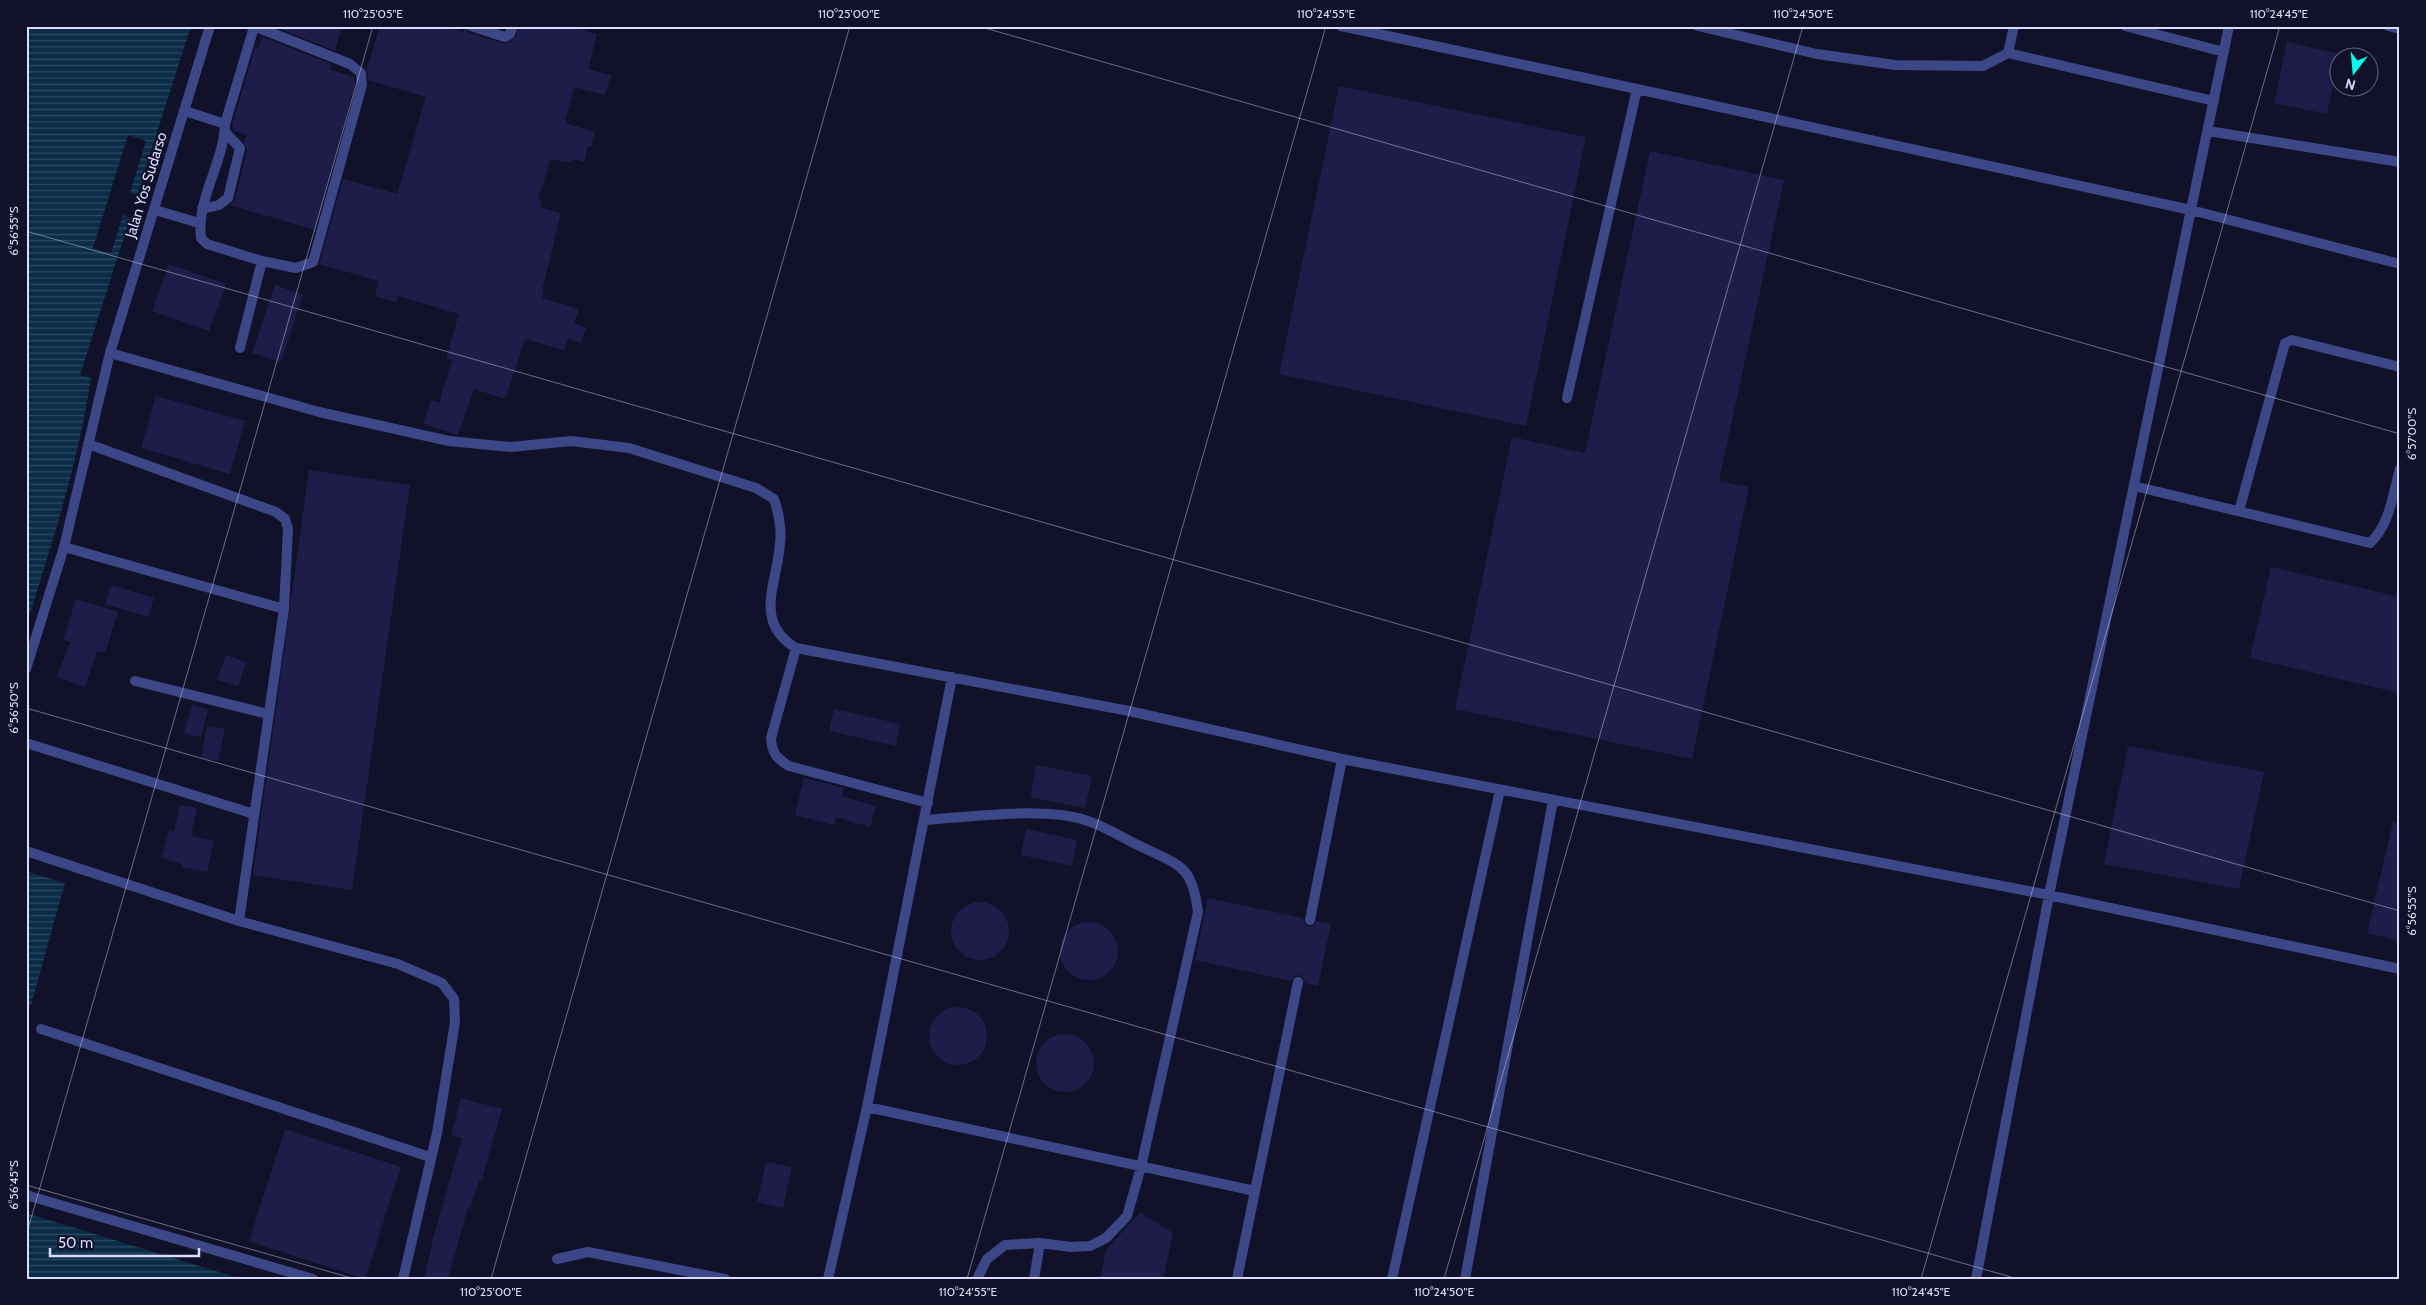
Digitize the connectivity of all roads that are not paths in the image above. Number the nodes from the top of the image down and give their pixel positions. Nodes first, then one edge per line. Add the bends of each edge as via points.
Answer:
1 (210, 26) edge
2 (254, 26) edge
3 (471, 26) edge
4 (513, 26) edge
5 (1340, 26) edge
6 (1698, 26) edge
7 (2014, 26) edge
8 (2125, 26) edge
9 (2230, 26) edge
10 (2388, 26) edge
11 (2400, 29) edge
12 (2224, 52) junction
13 (2008, 53) junction
14 (1637, 89) junction
15 (2214, 101) junction
16 (185, 111) junction
17 (225, 128) junction
18 (2208, 131) junction
19 (2400, 162) edge
20 (202, 209) junction
21 (155, 210) junction
22 (2191, 210) junction
23 (199, 223) junction
24 (262, 261) junction
25 (2400, 264) edge
26 (240, 348) dead end
27 (110, 353) junction
28 (2400, 367) edge
29 (1567, 398) dead end
30 (88, 444) junction
31 (2400, 469) edge
32 (2134, 486) junction
33 (2239, 511) junction
34 (64, 547) junction
35 (284, 610) junction
36 (796, 648) junction
37 (26, 669) edge
38 (952, 677) junction
39 (135, 681) dead end
40 (268, 714) junction
41 (26, 742) edge
42 (1342, 759) junction
43 (1500, 790) junction
44 (1553, 800) junction
45 (928, 803) junction
46 (254, 814) junction
47 (924, 820) junction
48 (26, 851) edge
49 (2049, 895) junction
50 (1310, 920) dead end
51 (239, 921) junction
52 (2400, 969) edge
53 (1298, 982) dead end
54 (41, 1029) dead end
55 (868, 1107) junction
56 (430, 1158) junction
57 (1141, 1167) junction
58 (1255, 1191) junction
59 (26, 1195) edge
60 (1040, 1243) junction
61 (558, 1260) dead end
62 (313, 1279) edge
63 (403, 1279) edge
64 (725, 1279) edge
65 (828, 1279) edge
66 (977, 1279) edge
67 (1034, 1279) edge
68 (1237, 1279) edge
69 (1392, 1279) edge
70 (1465, 1279) edge
71 (1976, 1279) edge

1 - 16 street, Jalan Yos Sudarso
2 - 17 street
2 - 24 street via 350,64 361,73 362,85 313,262 296,268
3 - 4 street via 504,37 510,34
5 - 14 street
6 - 13 street via 1817,54 1894,65 1982,66
7 - 13 street
8 - 12 street
9 - 12 street
10 - 11 street
12 - 15 street
13 - 15 street
14 - 22 street
14 - 29 street
15 - 18 street
16 - 17 street
16 - 21 street, Jalan Yos Sudarso
17 - 20 street
17 - 20 street via 240,148 228,198 224,203
18 - 19 street
18 - 22 street
20 - 23 street
21 - 23 street
21 - 27 street, Jalan Yos Sudarso
22 - 25 street
22 - 32 street
23 - 24 street via 201,238 207,244
24 - 26 street
27 - 30 street, Jalan Yos Sudarso
27 - 36 street via 319,412 449,440 511,447 571,441 628,448 756,488 774,499 780,517 780,545 770,616 780,636
28 - 33 street via 2292,340 2285,343
30 - 34 street, Jalan Yos Sudarso
30 - 35 street via 276,512 285,520 288,529
31 - 33 street via 2384,524 2370,543
32 - 33 street
32 - 49 street
34 - 35 street
34 - 37 street, Jalan Yos Sudarso
35 - 40 street
36 - 38 street
36 - 45 street via 771,738 772,752 789,766
38 - 42 street via 1129,711
38 - 45 street
39 - 40 street
40 - 46 street
41 - 46 street
42 - 43 street
42 - 50 street
43 - 44 street
43 - 69 street
44 - 49 street
44 - 70 street
45 - 47 street
46 - 51 street
47 - 55 street
47 - 57 street via 1043,813 1087,820 1176,864 1189,875 1198,912
48 - 51 street
49 - 52 street
49 - 71 street
51 - 56 street via 398,964 442,983 454,999 455,1022
53 - 58 street
54 - 56 street
55 - 57 street
55 - 65 street
56 - 63 street
57 - 58 street
57 - 60 street via 1127,1216 1106,1238 1090,1246
58 - 68 street
59 - 62 street
60 - 66 street via 1005,1246 987,1259
60 - 67 street
61 - 64 street via 588,1252

